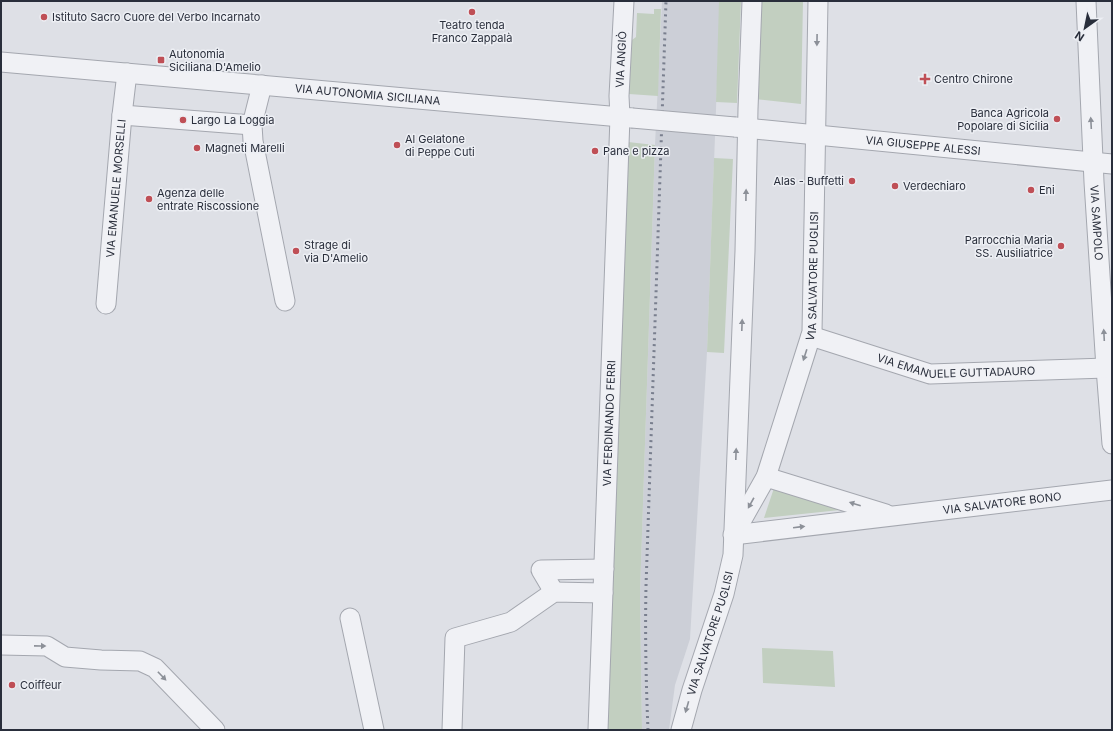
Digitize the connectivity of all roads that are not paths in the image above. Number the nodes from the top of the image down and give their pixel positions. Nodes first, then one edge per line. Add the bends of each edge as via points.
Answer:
1 (624, 1) edge
2 (752, 1) edge
3 (818, 1) edge
4 (1086, 1) edge
5 (1, 62) edge
6 (128, 73) junction
7 (262, 85) junction
8 (122, 115) junction
9 (626, 118) junction
10 (252, 125) junction
11 (741, 128) junction
12 (816, 135) junction
13 (1093, 162) junction
14 (1112, 164) edge
15 (1106, 285) edge
16 (285, 301) dead end
17 (106, 304) dead end
18 (811, 336) junction
19 (1106, 368) junction
20 (1111, 417) edge
21 (1112, 444) edge
22 (766, 477) junction
23 (1112, 490) edge
24 (893, 516) junction
25 (740, 534) junction
26 (604, 569) junction
27 (554, 592) junction
28 (603, 593) junction
29 (350, 618) dead end
30 (1, 645) edge
31 (215, 730) edge
32 (374, 730) edge
33 (452, 730) edge
34 (598, 730) edge
35 (681, 730) edge

1 - 9 street, VIA ANGIÒ via 619,96
2 - 11 street, VIA SALVATORE PUGLISI
3 -> 12 street, VIA SALVATORE PUGLISI
13 -> 4 street, VIA SAMPOLO
5 - 6 street, VIA AUTONOMIA SICILIANA
6 - 7 street, VIA AUTONOMIA SICILIANA
6 - 8 street, VIA EMANUELE MORSELLI
7 - 9 street, VIA AUTONOMIA SICILIANA
7 - 10 street
8 - 10 street
8 - 17 street, VIA EMANUELE MORSELLI
9 - 11 street, VIA AUTONOMIA SICILIANA, bridge
9 - 26 street, VIA FERDINANDO FERRI
10 - 16 street via 253,142
11 - 12 street, VIA GIUSEPPE ALESSI
25 -> 11 street, VIA SALVATORE PUGLISI via 744,251
12 - 13 street, VIA GIUSEPPE ALESSI
12 - 18 street, VIA SALVATORE PUGLISI
13 - 14 street, VIA GIUSEPPE ALESSI
13 - 15 street, VIA SAMPOLO
19 -> 15 street, VIA SAMPOLO
18 - 19 street, VIA EMANUELE GUTTADAURO via 930,374
18 -> 22 street, VIA SALVATORE PUGLISI
19 - 20 street, VIA SAMPOLO
20 - 21 street, VIA SAMPOLO
24 -> 22 street, VIA SALVATORE BONO
22 -> 25 street, VIA SALVATORE PUGLISI
23 - 24 street, VIA SALVATORE BONO
25 -> 24 street, VIA SALVATORE BONO
25 -> 35 street, VIA SALVATORE PUGLISI
26 - 27 street via 541,570
26 - 28 street, VIA FERDINANDO FERRI
27 - 28 street
27 - 33 street via 511,622 455,638
28 - 34 street, VIA FERDINANDO FERRI
29 - 32 street
30 -> 31 street via 47,646 65,657 140,661 155,668

